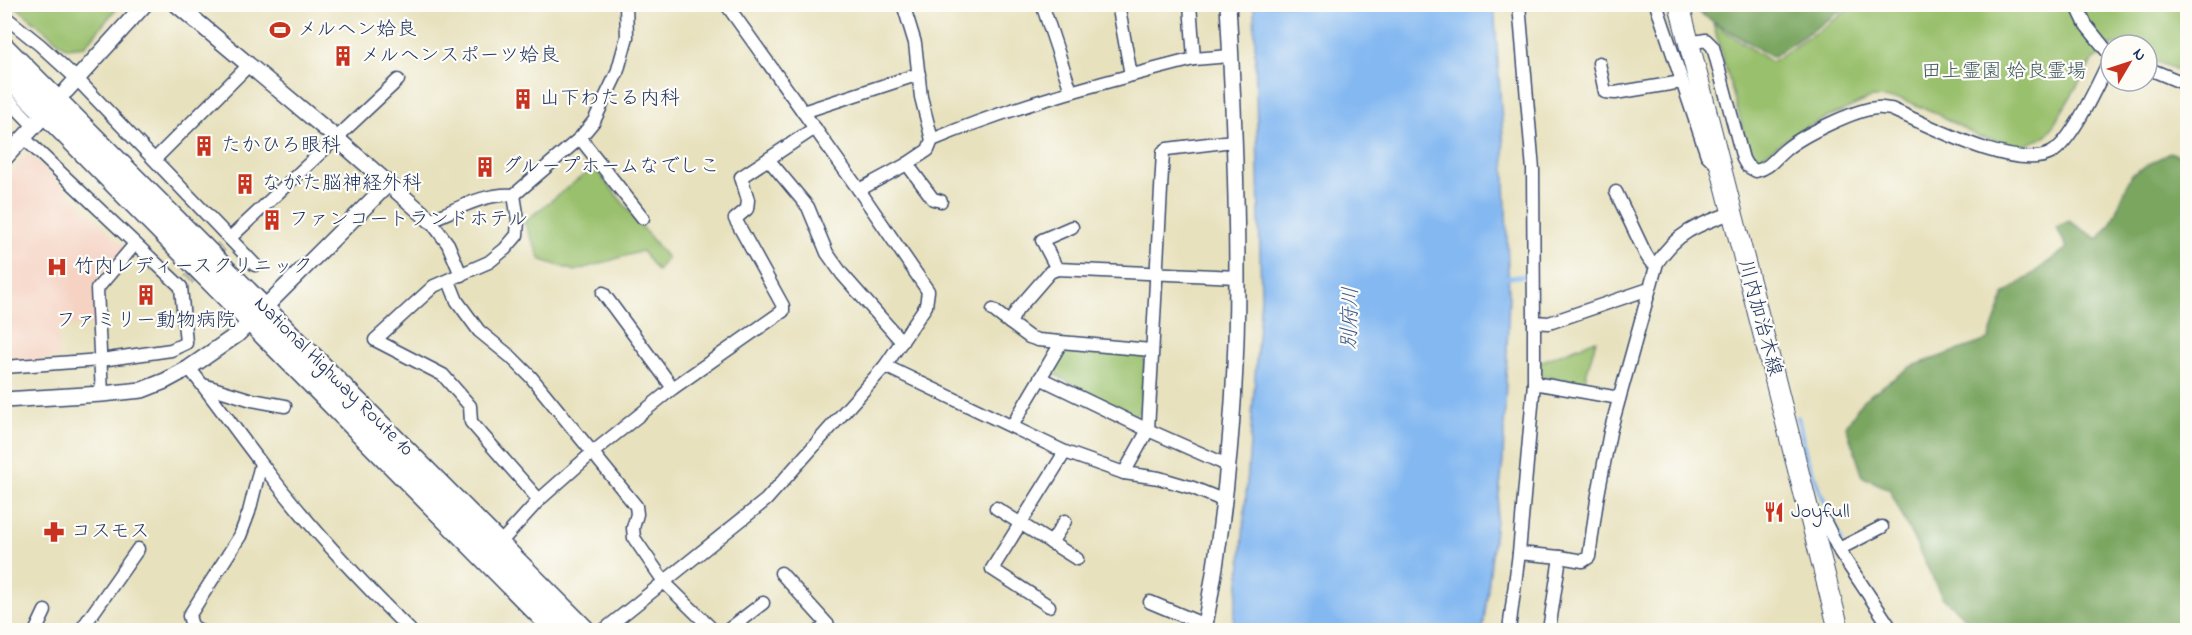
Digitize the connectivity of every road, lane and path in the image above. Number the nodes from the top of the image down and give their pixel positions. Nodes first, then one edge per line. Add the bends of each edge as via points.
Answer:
1 (145, 4) edge
2 (176, 4) edge
3 (626, 4) edge
4 (726, 4) edge
5 (903, 4) edge
6 (1042, 4) edge
7 (1118, 4) edge
8 (1190, 4) edge
9 (1227, 4) edge
10 (1519, 4) edge
11 (1656, 4) edge
12 (1679, 4) edge
13 (2076, 4) edge
14 (4, 16) edge
15 (2099, 41) edge
16 (1689, 43) junction
17 (4, 48) edge
18 (1230, 56) junction
19 (1194, 60) junction
20 (1599, 63) dead end
21 (249, 65) junction
22 (4, 71) edge
23 (2159, 73) edge
24 (918, 74) junction
25 (1131, 75) junction
26 (77, 79) junction
27 (398, 80) dead end
28 (2099, 81) edge
29 (1682, 82) junction
30 (2187, 86) edge
31 (66, 91) dead end
32 (1071, 91) junction
33 (4, 95) edge
34 (803, 111) junction
35 (33, 128) junction
36 (815, 128) junction
37 (335, 137) junction
38 (580, 138) junction
39 (932, 140) junction
40 (1233, 141) junction
41 (4, 159) edge
42 (155, 159) junction
43 (768, 159) junction
44 (907, 164) junction
45 (1722, 170) junction
46 (388, 184) junction
47 (859, 190) junction
48 (1616, 192) dead end
49 (514, 195) junction
50 (941, 201) dead end
51 (1731, 213) junction
52 (643, 218) dead end
53 (430, 220) junction
54 (1072, 227) dead end
55 (230, 238) junction
56 (135, 244) junction
57 (1657, 263) junction
58 (255, 265) dead end
59 (1057, 269) junction
60 (1157, 273) junction
61 (461, 275) junction
62 (1238, 278) junction
63 (449, 281) junction
64 (1649, 289) junction
65 (603, 293) dead end
66 (993, 310) dead end
67 (258, 314) junction
68 (1534, 322) junction
69 (1010, 323) junction
70 (902, 342) junction
71 (1061, 343) junction
72 (1152, 350) junction
73 (101, 360) junction
74 (885, 366) junction
75 (4, 367) edge
76 (189, 368) junction
77 (1040, 378) junction
78 (1534, 383) junction
79 (203, 385) junction
80 (673, 388) junction
81 (102, 394) junction
82 (1619, 398) junction
83 (4, 400) edge
84 (285, 406) dead end
85 (1012, 426) junction
86 (1148, 430) junction
87 (1065, 452) junction
88 (592, 453) junction
89 (261, 464) junction
90 (1227, 465) junction
91 (1124, 473) junction
92 (539, 500) junction
93 (1225, 501) junction
94 (996, 508) dead end
95 (1065, 521) dead end
96 (1810, 523) junction
97 (1021, 524) junction
98 (1882, 528) dead end
99 (1051, 543) junction
100 (499, 544) junction
101 (1843, 547) junction
102 (138, 549) dead end
103 (1519, 553) junction
104 (1560, 557) junction
105 (1077, 559) dead end
106 (780, 573) dead end
107 (665, 583) junction
108 (1150, 602) dead end
109 (763, 603) dead end
110 (1048, 606) dead end
111 (45, 611) dead end
112 (1204, 628) edge
113 (193, 629) edge
114 (36, 630) edge
115 (81, 630) edge
116 (410, 630) edge
117 (556, 630) edge
118 (584, 630) edge
119 (604, 630) edge
120 (713, 630) edge
121 (728, 630) edge
122 (820, 630) edge
123 (1509, 630) edge
124 (1549, 630) edge
125 (1839, 630) edge
126 (1892, 630) edge

1 - 26 street
2 - 21 street
3 - 38 street via 627,37 617,73 594,122
4 - 34 street
5 - 24 street via 915,43
6 - 32 street
7 - 25 street
8 - 19 street
9 - 18 street
10 - 68 street via 1533,170
11 - 29 street
12 - 16 main road, 川内加治木線
13 - 15 street
14 - 26 street
16 - 28 street via 1706,40 1713,47 1743,159 1756,171 1766,169 1804,136 1876,107 1891,109 1978,147 2009,156 2036,158 2051,153 2064,141
16 - 45 main road, 川内加治木線
17 - 67 highway, National Highway Route 10
18 - 19 street
18 - 40 street
19 - 25 street
20 - 29 street via 1605,92
21 - 37 street
21 - 42 street
22 - 67 highway, National Highway Route 10
23 - 30 street
24 - 34 street
24 - 39 street
25 - 32 street
26 - 31 street
26 - 42 street
27 - 37 street
29 - 45 street via 1707,155
32 - 39 street
33 - 35 street
34 - 36 street
35 - 41 street
35 - 56 street
36 - 43 street
36 - 47 street
37 - 46 street
37 - 55 street
38 - 49 street
38 - 52 street
39 - 44 street via 928,150
40 - 60 street via 1163,152
40 - 62 street
42 - 55 street
43 - 70 street via 808,207 826,253
43 - 80 street via 741,177 747,209 735,219 783,311
44 - 47 street
44 - 50 street via 933,199
45 - 51 main road, 川内加治木線
46 - 53 street
46 - 67 street
47 - 70 street via 928,291 926,306
48 - 57 street via 1645,253
49 - 53 street via 486,198
49 - 61 street via 517,234 489,262
51 - 57 street via 1686,232
51 - 96 main road, 川内加治木線
53 - 61 street via 448,244
54 - 59 street via 1042,240
55 - 58 street
56 - 73 street via 97,290
56 - 73 street via 184,283 186,343 171,350
57 - 64 street
59 - 60 street
59 - 69 street via 1050,272
60 - 62 street
60 - 72 street
61 - 63 street
62 - 90 street
63 - 88 street via 457,301 479,330 531,377
63 - 92 street via 434,286 375,340 443,375 470,406 471,422
64 - 68 street via 1549,322
64 - 82 street
65 - 80 street
66 - 69 street
67 - 76 street via 230,340
67 - 100 highway, National Highway Route 10
67 - 117 highway, National Highway Route 10
68 - 78 street
69 - 71 street via 1029,337
70 - 74 street
71 - 72 street
71 - 77 street
72 - 86 street
73 - 75 street
73 - 81 street
74 - 85 street
74 - 107 street via 766,500
76 - 79 street
76 - 81 street via 142,390
77 - 85 street
77 - 86 street
78 - 82 street
78 - 103 street
79 - 84 street
79 - 89 street
80 - 88 street
81 - 83 street
82 - 104 street via 1589,558 1583,561
85 - 87 street
86 - 90 street
86 - 91 street
87 - 91 street
87 - 97 street
88 - 92 street
88 - 107 street via 636,506 634,538
89 - 113 street via 240,536 189,616
89 - 116 street via 357,578
90 - 93 street
91 - 93 street via 1170,481
92 - 100 street
93 - 112 street
94 - 97 street
95 - 99 street
96 - 101 street via 1825,522
96 - 125 main road, 川内加治木線
97 - 99 street
97 - 110 street via 992,569
98 - 101 street
99 - 105 street
100 - 118 highway, National Highway Route 10
101 - 126 street
102 - 115 street
103 - 104 street
103 - 123 street
104 - 124 street
106 - 122 street via 828,625
107 - 119 street
107 - 120 street
108 - 112 street
109 - 121 street
111 - 114 street

